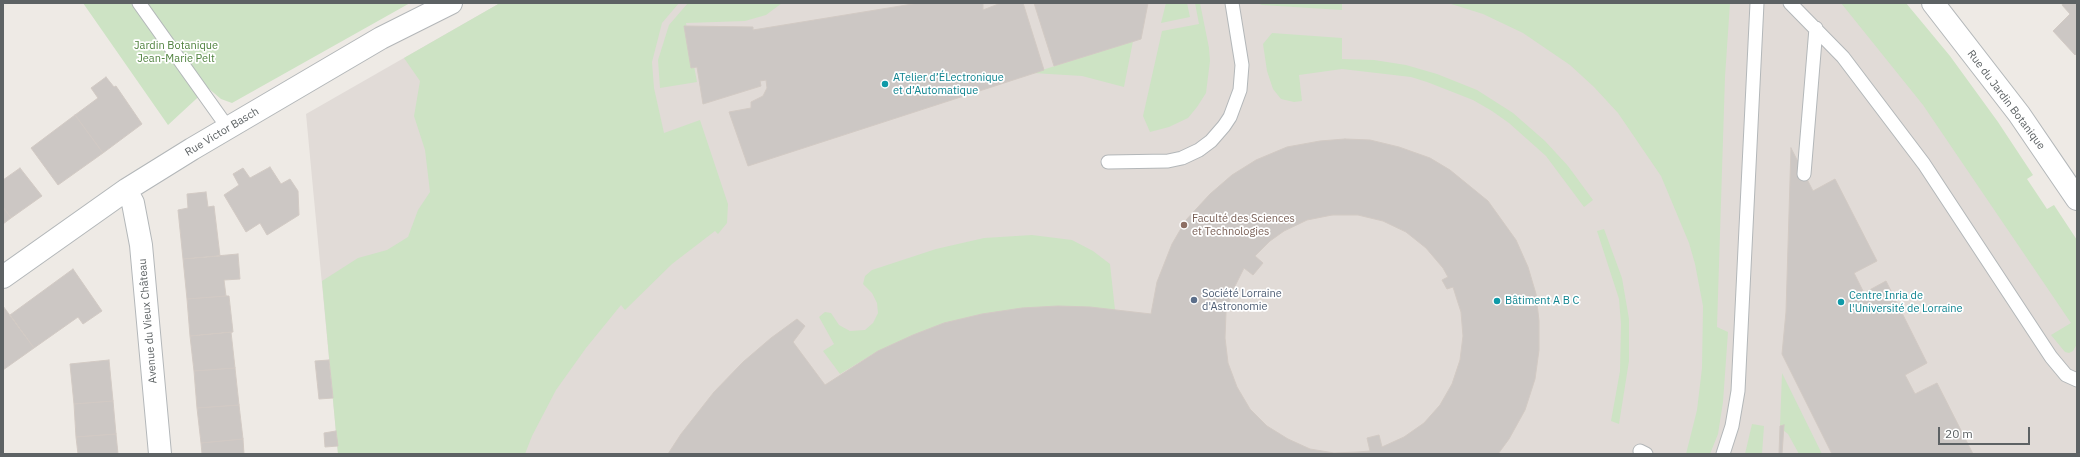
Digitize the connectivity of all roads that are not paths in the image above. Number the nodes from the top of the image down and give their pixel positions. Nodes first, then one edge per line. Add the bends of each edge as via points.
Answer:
1 (140, 3) edge
2 (451, 3) edge
3 (1232, 3) edge
4 (1757, 3) edge
5 (1790, 3) edge
6 (1933, 3) edge
7 (1816, 28) junction
8 (228, 128) junction
9 (1108, 162) dead end
10 (1804, 174) dead end
11 (126, 190) junction
12 (2077, 199) edge
13 (3, 277) edge
14 (2077, 380) edge
15 (160, 454) edge
16 (1723, 454) edge

1 - 8 lane
2 - 8 street, Rue Victor Basch via 381,38
3 - 9 lane via 1241,72 1240,90 1224,126 1211,141 1182,158 1168,161
4 - 16 lane via 1738,391 1732,426
5 - 7 lane
6 - 12 street, Rue du Jardin Botanique via 2019,114
7 - 10 lane
7 - 14 lane via 1843,57 1924,164 2051,357 2066,375
8 - 11 street, Rue Victor Basch
11 - 13 street, Rue Victor Basch
11 - 15 street, Avenue du Vieux Château via 133,204 141,245

